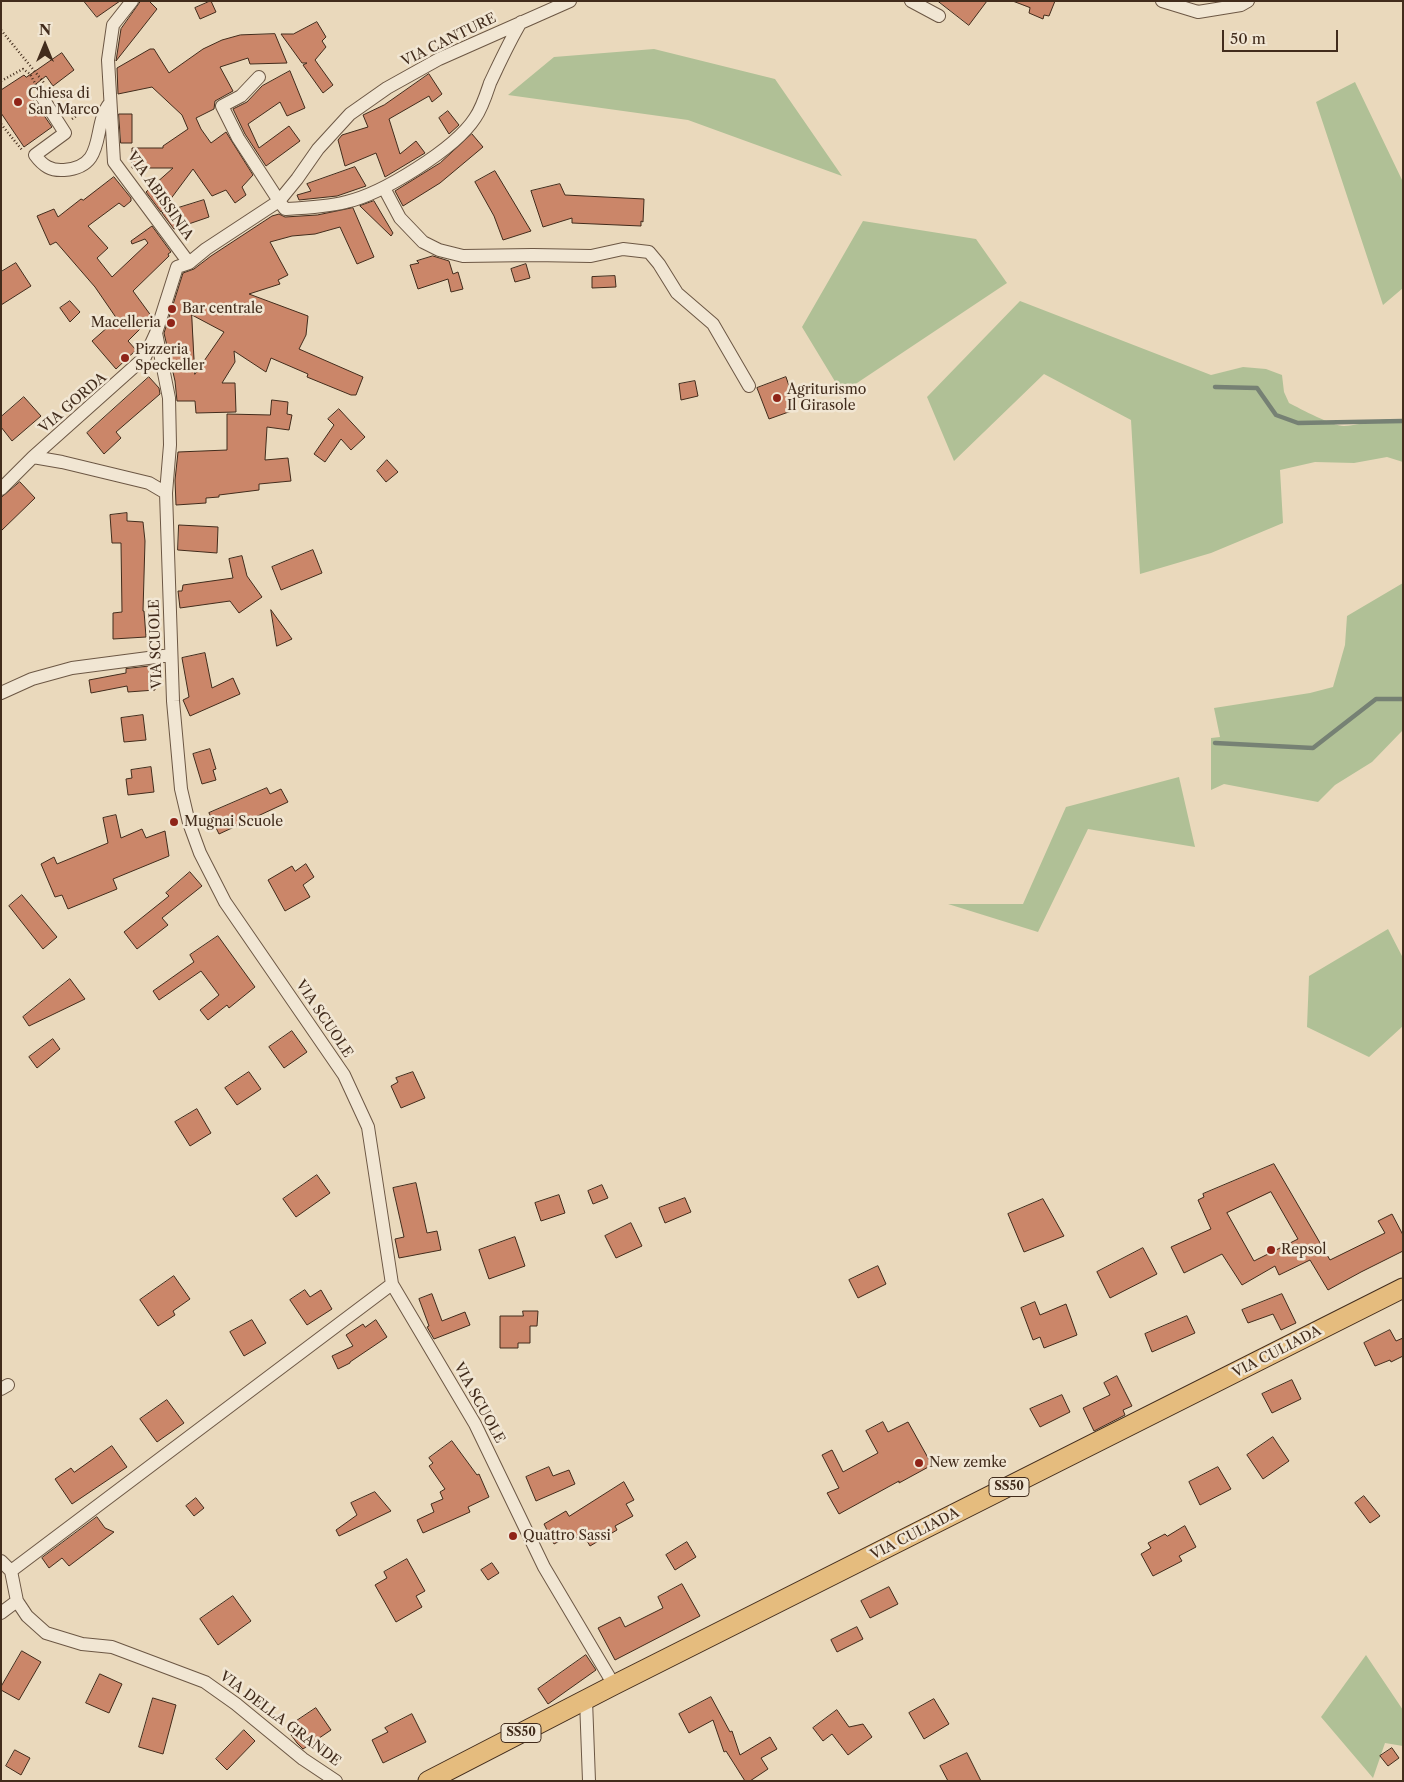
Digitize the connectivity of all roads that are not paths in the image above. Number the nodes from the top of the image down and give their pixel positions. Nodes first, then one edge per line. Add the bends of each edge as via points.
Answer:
1 (132, 1) edge
2 (570, 1) edge
3 (911, 1) edge
4 (1162, 1) edge
5 (1248, 1) edge
6 (938, 16) dead end
7 (521, 22) junction
8 (259, 77) dead end
9 (45, 92) road end
10 (104, 102) junction
11 (384, 188) junction
12 (279, 201) junction
13 (189, 263) junction
14 (156, 333) junction
15 (749, 386) dead end
16 (33, 457) junction
17 (1, 488) edge
18 (166, 493) junction
19 (171, 654) junction
20 (1, 693) edge
21 (392, 1284) junction
22 (1403, 1288) edge
23 (1, 1562) edge
24 (11, 1571) junction
25 (17, 1601) junction
26 (1, 1613) edge
27 (614, 1685) junction
28 (586, 1700) junction
29 (336, 1781) edge
30 (428, 1781) edge
31 (589, 1781) edge

1 - 10 street, VIA ABISSINIA via 113,25
2 - 7 street
3 - 6 street
4 - 5 street via 1198,12
7 - 11 street, VIA CANTURE via 504,51 475,118 455,140
7 - 12 street, VIA CANTURE via 439,59 387,88 350,114 318,149
8 - 12 street via 241,96 222,106 238,138
9 - 10 street via 65,133 35,155 51,169 75,169 92,155 98,143
10 - 13 street, VIA ABISSINIA via 114,162
11 - 12 street, VIA CANTURE via 346,202 302,209 286,209
11 - 15 street via 400,218 423,242 439,250 464,256 591,256 623,249 649,252 677,293 713,324
12 - 13 street, VIA CANTURE
13 - 14 street, VIA CANTURE via 177,267
14 - 16 street, VIA GORDA via 145,357
14 - 18 street, VIA SCUOLE via 169,398
16 - 17 street, VIA GORDA
16 - 18 street via 149,483
18 - 19 street, VIA SCUOLE
19 - 20 street via 72,668
19 - 21 street, VIA SCUOLE via 182,789 189,823 225,902 344,1076 368,1127
21 - 24 street
21 - 27 street, VIA SCUOLE via 475,1424 544,1567
22 - 27 main road, VIA CULIADA / SS50
23 - 24 street
24 - 25 street, VIA DELLA GRANDE
25 - 26 street
25 - 29 street, VIA DELLA GRANDE via 46,1633 82,1644 112,1648 205,1682
27 - 28 main road, VIA CULIADA / SS50
28 - 30 main road, VIA CULIADA / SS50
28 - 31 street

